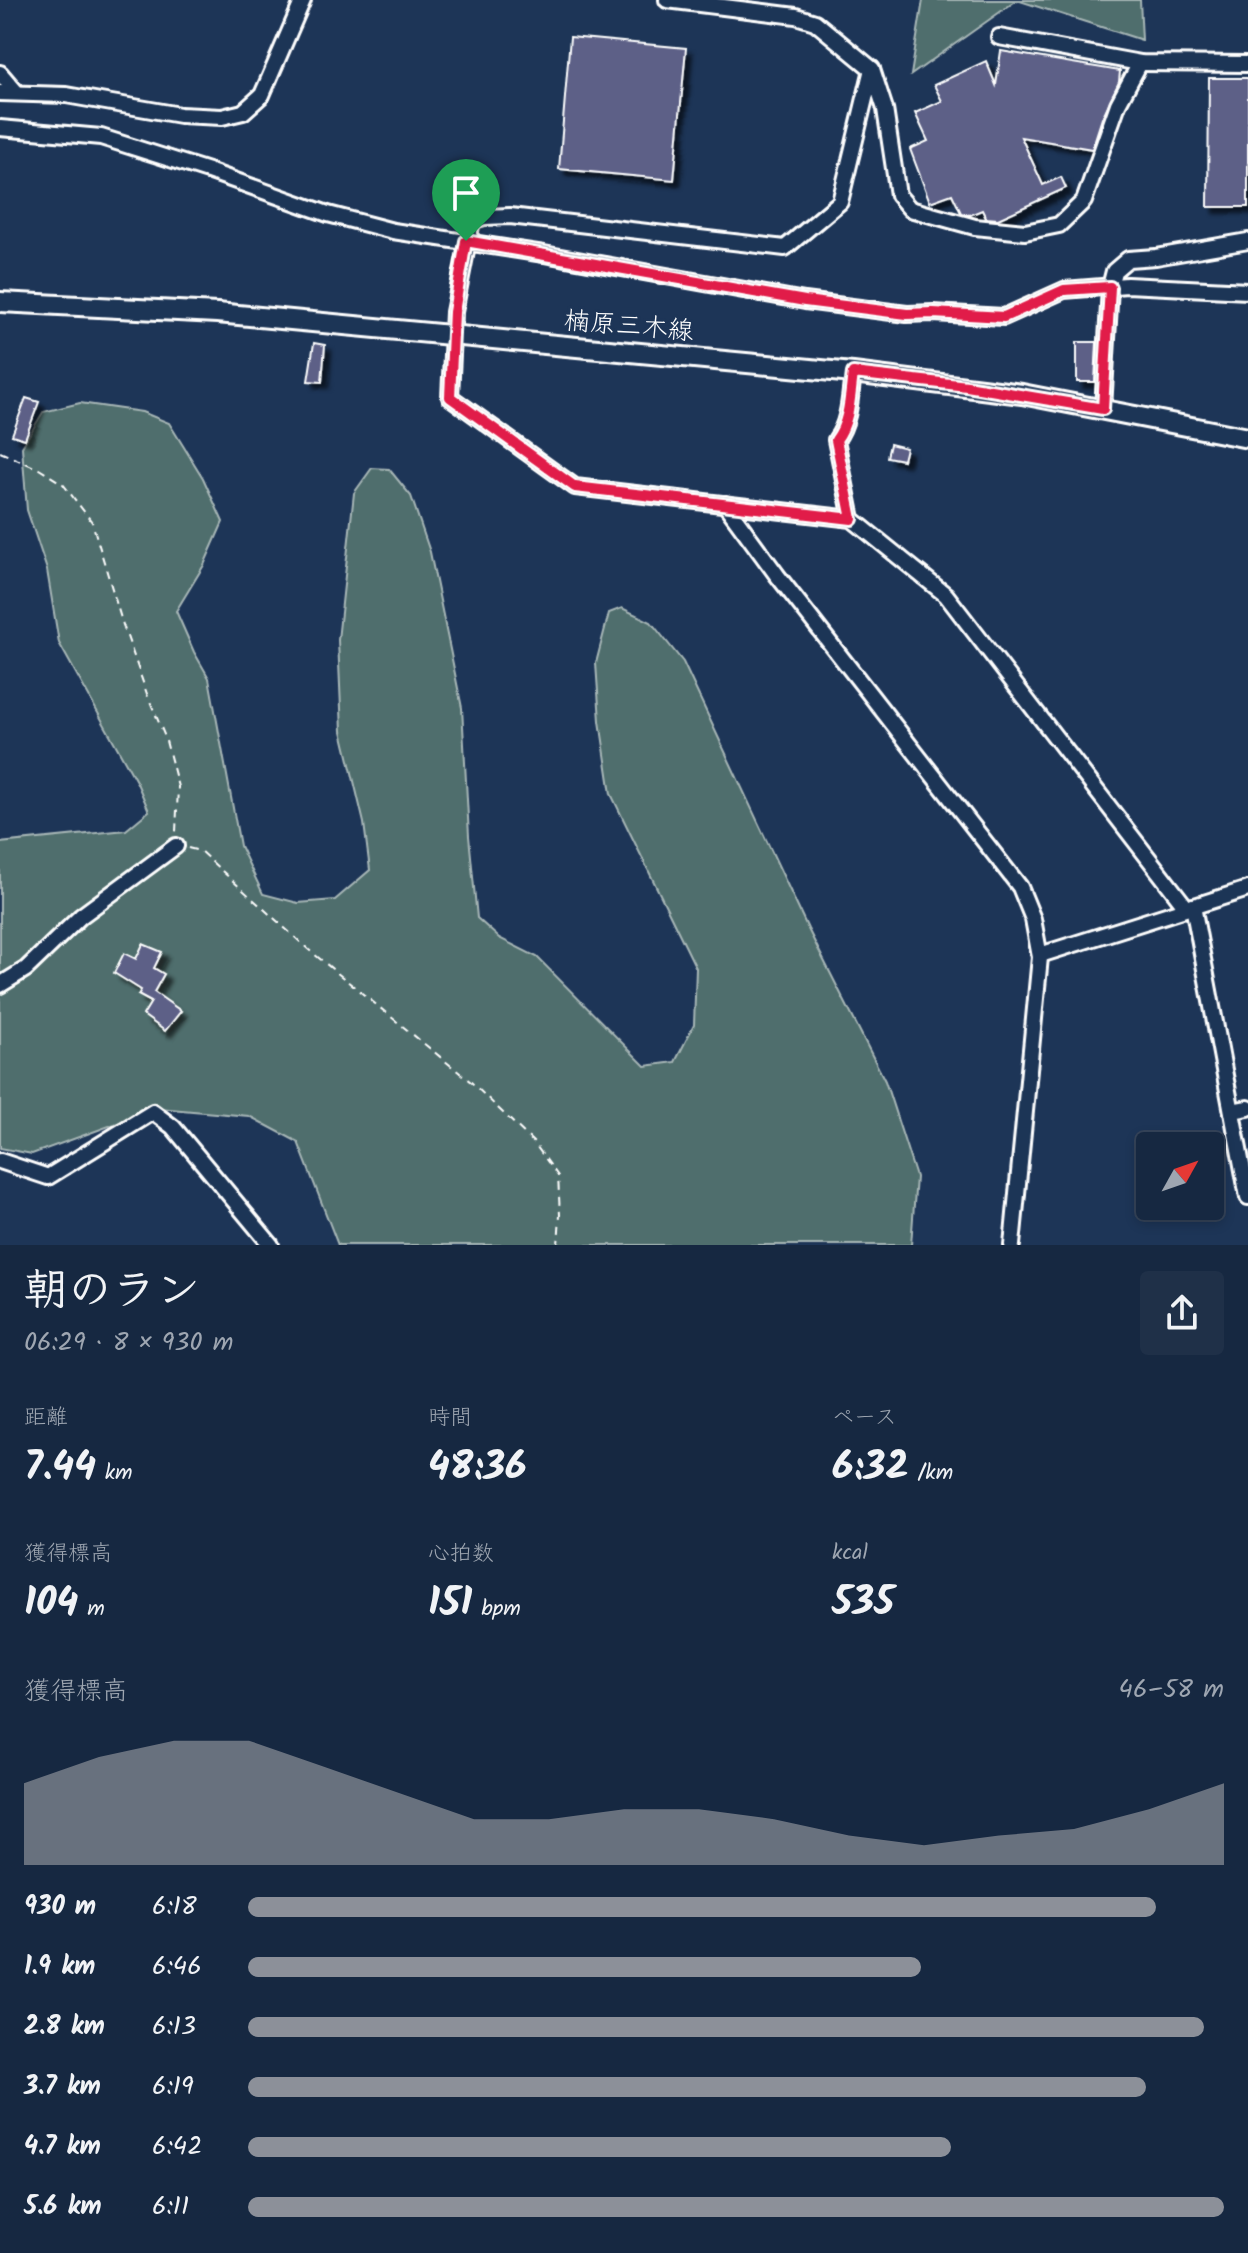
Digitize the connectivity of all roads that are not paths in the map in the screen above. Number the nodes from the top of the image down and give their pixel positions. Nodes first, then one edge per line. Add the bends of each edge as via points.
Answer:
1 (303, 0) edge
2 (667, 0) edge
3 (999, 37) dead end
4 (1140, 63) junction
5 (1248, 64) edge
6 (872, 69) junction
7 (0, 73) edge
8 (0, 93) edge
9 (17, 93) junction
10 (0, 128) edge
11 (466, 241) junction
12 (1248, 241) edge
13 (1110, 287) junction
14 (1248, 291) edge
15 (0, 302) edge
16 (452, 335) junction
17 (853, 373) junction
18 (1103, 409) junction
19 (1248, 438) edge
20 (725, 504) junction
21 (852, 519) junction
22 (176, 846) road end
23 (1248, 889) edge
24 (1190, 906) junction
25 (1040, 955) junction
26 (0, 985) edge
27 (1248, 1108) edge
28 (1232, 1111) junction
29 (0, 1161) edge
30 (1248, 1197) edge
31 (271, 1245) edge
32 (1012, 1245) edge

1 - 9 street via 262,95 243,112 180,115 66,95
2 - 6 street via 815,22
3 - 4 street
4 - 5 street
4 - 6 street via 1118,104 1084,201 1059,225 1025,232 975,227 910,209 898,195 885,109
6 - 11 street via 840,202 785,248 510,216 472,221
7 - 9 street
8 - 9 street
10 - 11 street via 101,137 328,214 393,231
11 - 13 street via 907,314 1004,317 1064,290
11 - 16 street
12 - 13 street via 1128,259 1114,271
13 - 14 street
13 - 18 street
15 - 16 main road, 楠原三木線 via 217,313
16 - 17 main road, 楠原三木線
16 - 20 street via 450,397 575,487
17 - 18 main road, 楠原三木線
17 - 21 street via 848,409 836,440
18 - 19 main road, 楠原三木線
20 - 21 street
20 - 25 street via 1020,887
21 - 24 street via 946,595
22 - 26 street
23 - 24 street
24 - 25 street
24 - 28 street
25 - 32 street
27 - 28 street
28 - 30 street
29 - 31 street via 48,1177 153,1112 173,1127

